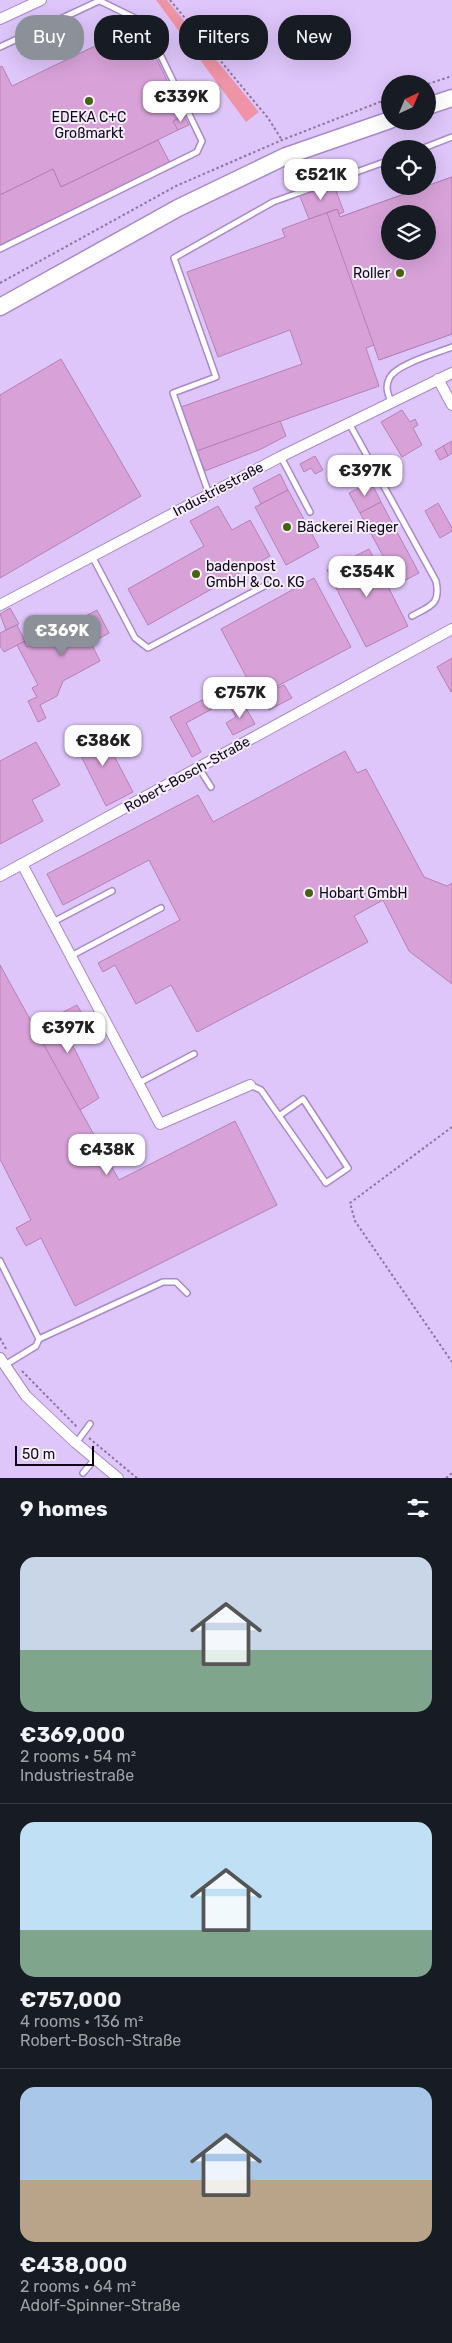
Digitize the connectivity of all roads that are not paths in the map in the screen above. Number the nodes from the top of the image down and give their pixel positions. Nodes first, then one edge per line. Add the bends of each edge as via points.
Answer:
1 (41, 0) edge
2 (100, 1) edge
3 (0, 20) edge
4 (0, 47) edge
5 (452, 98) edge
6 (436, 103) edge
7 (381, 123) edge
8 (452, 138) edge
9 (436, 144) edge
10 (381, 163) edge
11 (0, 249) edge
12 (0, 307) edge
13 (452, 347) edge
14 (452, 373) edge
15 (438, 379) junction
16 (391, 402) junction
17 (452, 405) edge
18 (349, 423) junction
19 (280, 456) junction
20 (209, 494) junction
21 (310, 512) dead end
22 (92, 556) junction
23 (266, 586) dead end
24 (0, 605) edge
25 (412, 616) dead end
26 (452, 629) edge
27 (199, 767) junction
28 (211, 787) dead end
29 (22, 864) junction
30 (0, 876) edge
31 (112, 891) dead end
32 (161, 908) dead end
33 (52, 922) junction
34 (71, 957) junction
35 (194, 1054) dead end
36 (139, 1084) junction
37 (250, 1085) joint
38 (279, 1116) junction
39 (0, 1261) edge
40 (187, 1293) dead end
41 (39, 1339) junction
42 (6, 1361) edge
43 (90, 1424) dead end
44 (76, 1443) junction
45 (95, 1459) junction
46 (83, 1473) dead end
47 (118, 1478) edge

1 - 3 street
2 - 4 lane
2 - 11 lane via 145,23 202,141 197,152
5 - 6 main road
7 - 12 main road via 286,156 178,208
8 - 9 lane
10 - 20 lane via 273,202 174,258 216,377 173,392
13 - 16 lane via 396,369 386,390
14 - 15 street, Industriestraße
15 - 16 street, Industriestraße
15 - 17 street
16 - 18 street, Industriestraße
18 - 19 street, Industriestraße
18 - 25 lane via 436,581 439,594 434,604
19 - 20 street, Industriestraße
19 - 21 lane
20 - 22 street, Industriestraße
22 - 23 lane via 135,638 148,648
22 - 24 street, Industriestraße
26 - 27 street, Robert-Bosch-Straße
27 - 28 lane
27 - 29 street, Robert-Bosch-Straße
29 - 30 street, Robert-Bosch-Straße
29 - 33 street
31 - 33 lane
32 - 34 lane
33 - 34 street
34 - 36 street
35 - 36 lane
36 - 37 street via 160,1124
37 - 38 lane via 261,1090
38 - 38 lane via 326,1183 348,1168 303,1099
39 - 41 lane
40 - 41 lane via 176,1282 163,1282
41 - 42 lane via 36,1346
42 - 44 street via 26,1396
43 - 44 lane
44 - 45 street
45 - 46 lane
45 - 47 street

